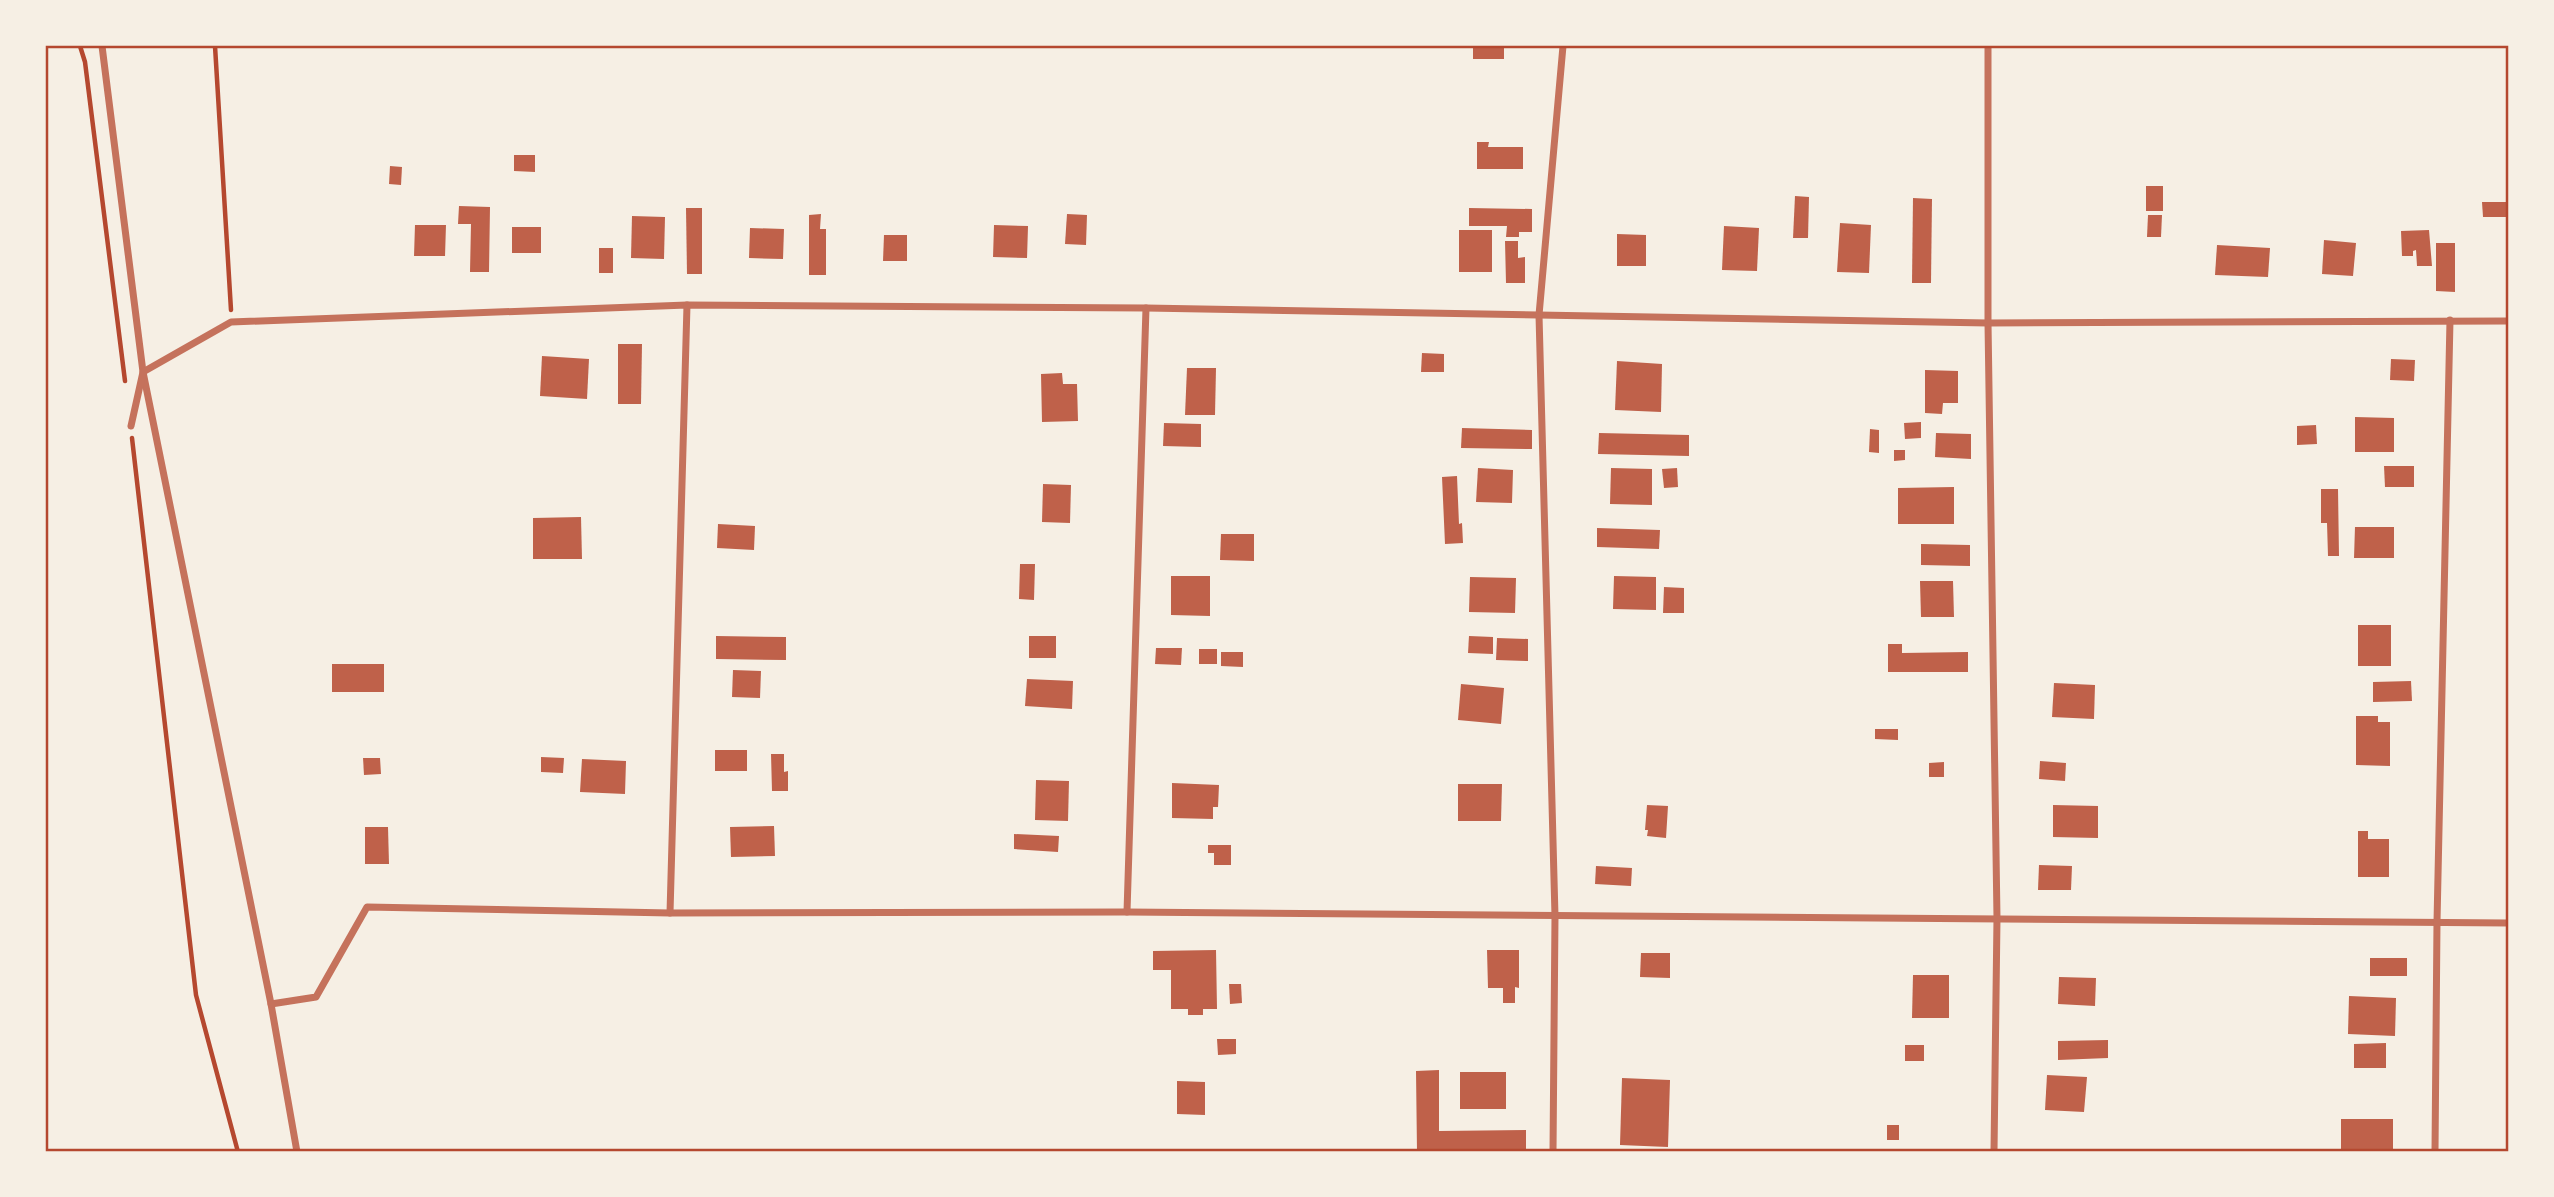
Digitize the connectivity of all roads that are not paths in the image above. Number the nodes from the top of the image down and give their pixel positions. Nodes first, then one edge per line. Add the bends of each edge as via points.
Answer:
1 (102, 46) edge
2 (1563, 46) edge
3 (1988, 46) edge
4 (687, 305) junction
5 (1146, 308) junction
6 (1539, 315) junction
7 (2450, 320) junction
8 (2508, 321) edge
9 (1988, 323) junction
10 (143, 372) junction
11 (131, 426) road end
12 (670, 912) junction
13 (1127, 912) junction
14 (1555, 916) junction
15 (1997, 918) junction
16 (2437, 922) junction
17 (2508, 923) edge
18 (271, 1004) junction
19 (297, 1152) edge
20 (1553, 1152) edge
21 (1994, 1152) edge
22 (2435, 1152) edge

1 - 10 street
2 - 6 street
3 - 9 street
4 - 5 street
4 - 10 street via 231,322
4 - 12 street
5 - 6 street
5 - 13 street
6 - 9 street
6 - 14 street
7 - 8 street
7 - 9 street
7 - 16 street
9 - 15 street
10 - 11 street
10 - 18 street
12 - 13 street
12 - 18 street via 367,907 316,997
13 - 14 street
14 - 15 street
14 - 20 street
15 - 16 street
15 - 21 street
16 - 17 street
16 - 22 street
18 - 19 street

